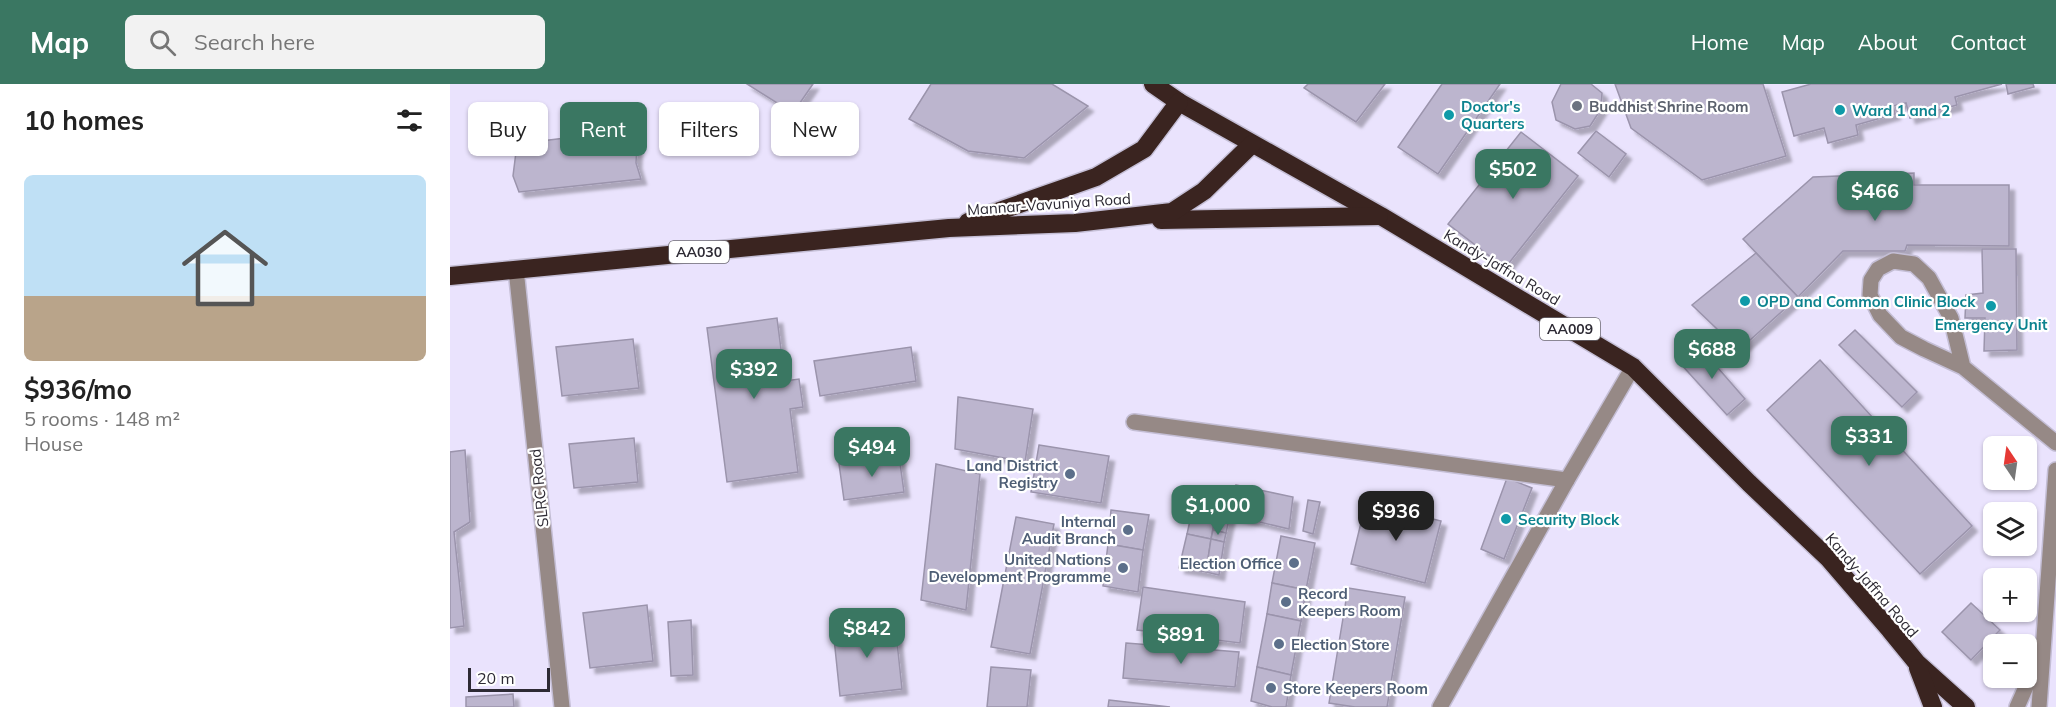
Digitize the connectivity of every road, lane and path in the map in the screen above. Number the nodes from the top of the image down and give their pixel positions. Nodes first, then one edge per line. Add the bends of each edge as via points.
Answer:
1 (1153, 84) edge
2 (1179, 102) junction
3 (1252, 144) junction
4 (1381, 216) junction
5 (1075, 223) junction
6 (949, 228) junction
7 (516, 269) junction
8 (450, 276) edge
9 (1633, 367) junction
10 (1963, 367) junction
11 (1134, 422) dead end
12 (2056, 443) edge
13 (2056, 470) edge
14 (1567, 480) junction
15 (2042, 652) junction
16 (1917, 663) junction
17 (562, 707) edge
18 (1440, 707) edge
19 (1933, 707) edge
20 (1966, 707) edge
21 (2017, 707) edge
22 (2039, 707) edge

1 - 2 highway, Kandy-Jaffna Road / AA009
2 - 3 highway, Kandy-Jaffna Road / AA009
2 - 6 highway, Mannar-Vavuniya Road / AA030 via 1144,149 1096,177
3 - 4 highway, Kandy-Jaffna Road / AA009
3 - 5 highway, Mannar-Vavuniya Road / AA030 via 1204,191 1172,212
4 - 5 highway
4 - 9 highway, Kandy-Jaffna Road / AA009
5 - 6 highway, Mannar-Vavuniya Road / AA030
6 - 7 highway, AA030
7 - 8 highway, AA030
7 - 17 street, SLRC Road
9 - 14 street
9 - 16 highway, Kandy-Jaffna Road / AA009 via 1828,558
10 - 10 street via 1901,337 1880,315 1870,295 1871,280 1878,269 1893,261 1914,264 1929,278 1951,318
10 - 12 street
11 - 14 street
13 - 15 street
14 - 18 street
15 - 21 street
15 - 22 street
16 - 19 highway, Kandy-Jaffna Road / AA009
16 - 20 highway, Kandy-Jaffna Road / AA009

